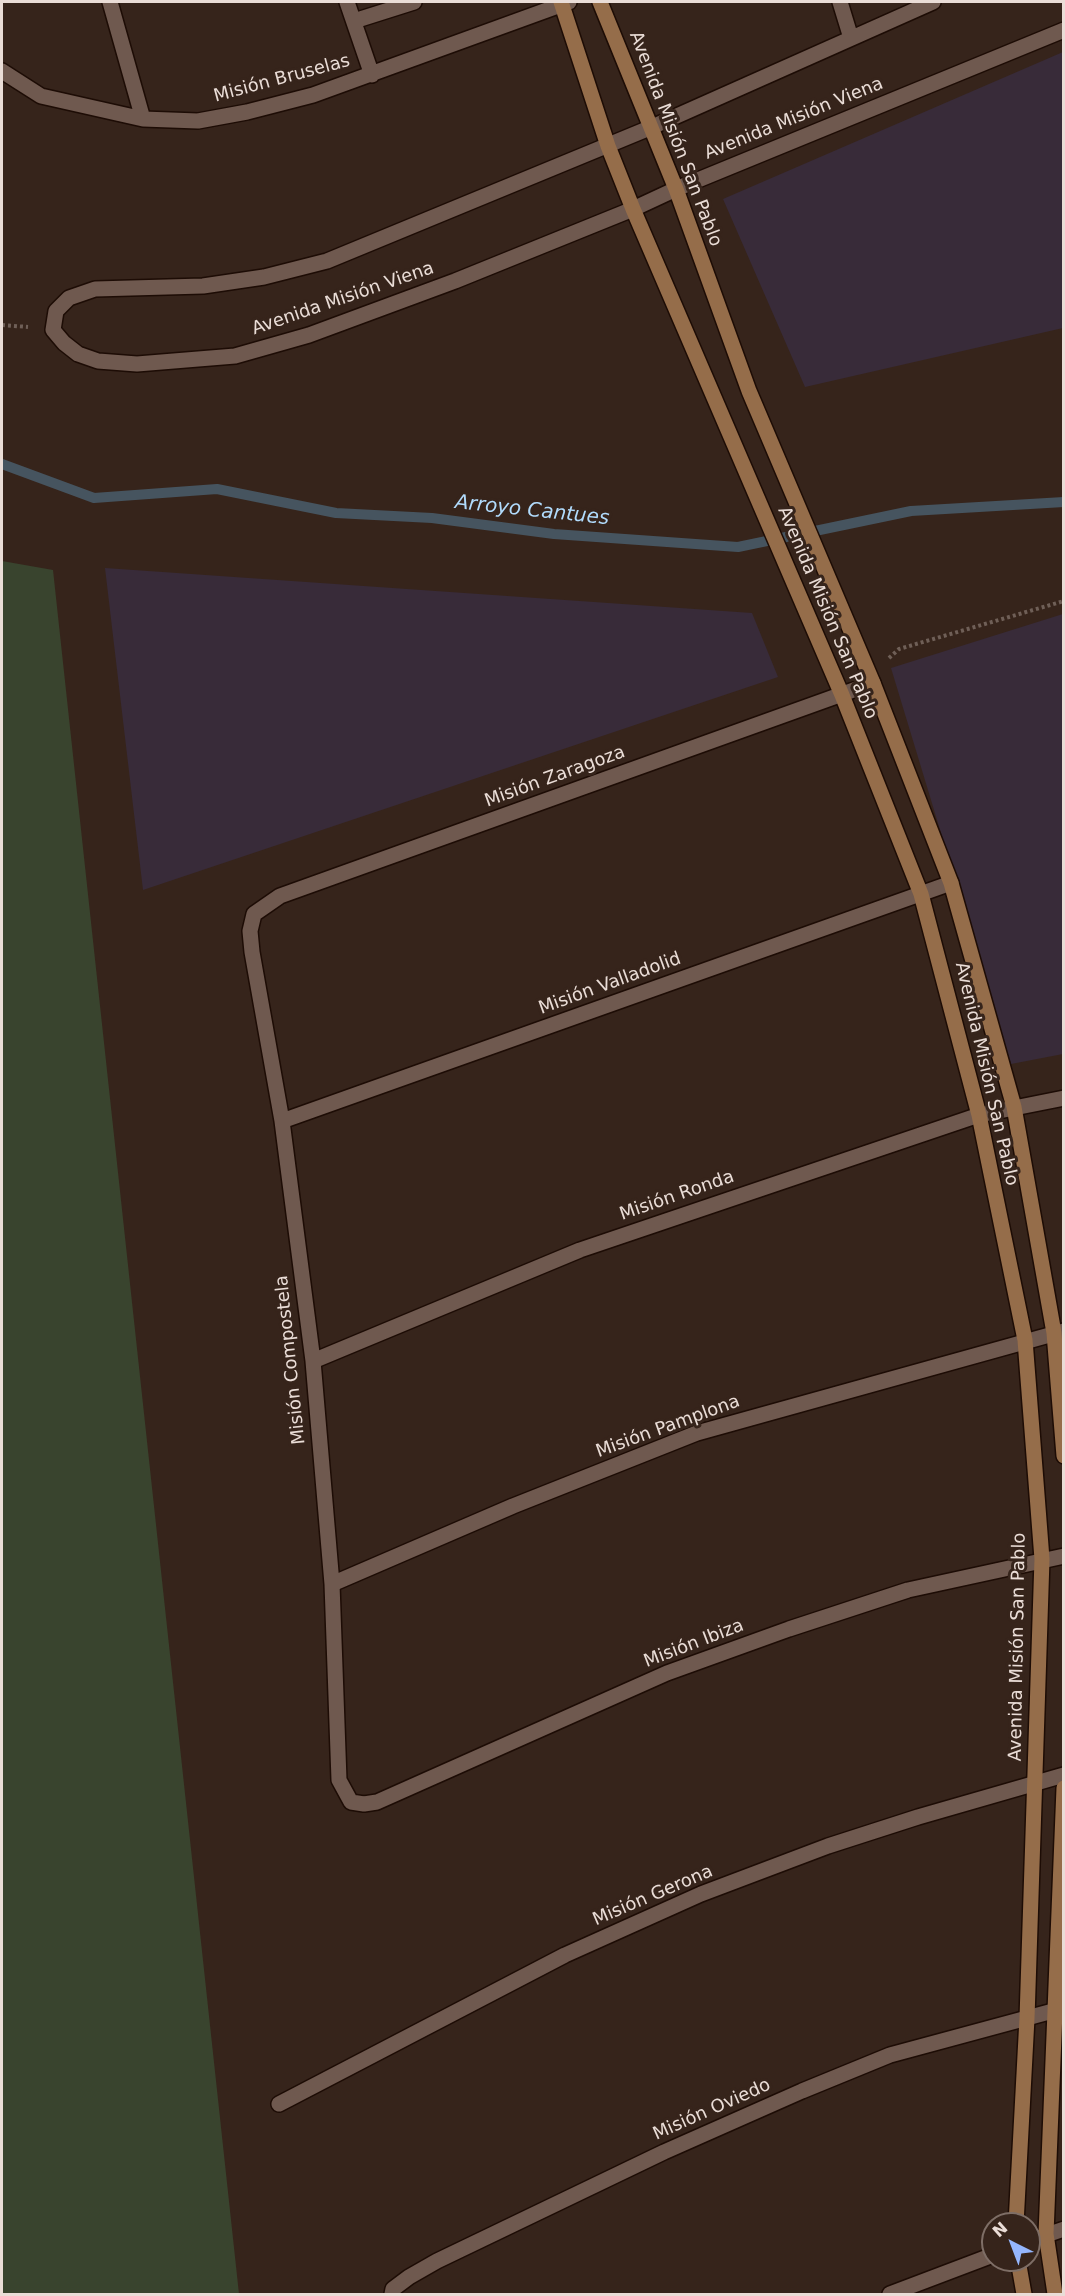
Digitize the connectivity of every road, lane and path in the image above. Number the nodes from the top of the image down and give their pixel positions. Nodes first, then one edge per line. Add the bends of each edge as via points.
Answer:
1 (110, 2) edge
2 (347, 2) edge
3 (414, 2) edge
4 (564, 2) edge
5 (600, 2) edge
6 (840, 2) edge
7 (933, 2) edge
8 (354, 21) junction
9 (1064, 30) edge
10 (851, 38) junction
11 (2, 71) edge
12 (372, 75) junction
13 (143, 119) junction
14 (652, 127) junction
15 (608, 146) junction
16 (676, 189) junction
17 (633, 209) junction
18 (1064, 602) edge
19 (873, 683) junction
20 (842, 695) junction
21 (951, 883) junction
22 (921, 894) junction
23 (254, 914) joint
24 (1064, 1098) edge
25 (1014, 1107) junction
26 (979, 1115) junction
27 (282, 1121) junction
28 (1059, 1332) edge
29 (1025, 1340) junction
30 (313, 1361) junction
31 (1064, 1456) edge
32 (1064, 1556) edge
33 (1042, 1559) junction
34 (332, 1584) junction
35 (1064, 1775) edge
36 (1035, 1784) junction
37 (1064, 1788) edge
38 (351, 1802) joint
39 (1059, 2010) edge
40 (1026, 2018) junction
41 (279, 2104) dead end
42 (1017, 2212) edge
43 (1064, 2229) edge
44 (1046, 2234) junction
45 (1041, 2236) edge
46 (981, 2260) edge
47 (1020, 2272) edge
48 (393, 2292) edge
49 (890, 2295) edge
50 (1024, 2295) edge
51 (1055, 2295) edge

1 - 13 street
2 - 8 street
3 - 8 street
4 - 12 street, Misión Bruselas
4 - 15 street, Avenida Misión San Pablo
5 - 14 street, Avenida Misión San Pablo
6 - 10 street
7 - 10 street, Avenida Misión Viena
8 - 12 street
9 - 16 street, Avenida Misión Viena
10 - 14 street, Avenida Misión Viena
11 - 13 street, Misión Bruselas via 41,96
12 - 13 street, Misión Bruselas via 247,112 198,121
14 - 15 street, Avenida Misión Viena
14 - 16 street, Avenida Misión San Pablo
15 - 17 street, Avenida Misión San Pablo
15 - 17 street, Avenida Misión Viena via 327,261 223,283 95,289 69,298 56,311 53,330 78,354 98,361 137,364 235,356 309,335
16 - 17 street, Avenida Misión Viena
16 - 19 street, Avenida Misión San Pablo via 748,391
17 - 20 street, Avenida Misión San Pablo
18 - 19 path via 899,649
19 - 20 street, Misión Zaragoza
19 - 21 street, Avenida Misión San Pablo
20 - 22 street, Avenida Misión San Pablo
20 - 23 street, Misión Zaragoza via 280,896
21 - 22 street, Misión Valladolid
21 - 25 street, Avenida Misión San Pablo
22 - 26 street, Avenida Misión San Pablo
22 - 27 street, Misión Valladolid
23 - 27 street, Misión Compostela via 250,931 252,952
24 - 25 street, Misión Ronda
25 - 26 street, Misión Ronda
25 - 28 street, Avenida Misión San Pablo
26 - 29 street, Avenida Misión San Pablo
26 - 30 street, Misión Ronda via 580,1250
27 - 30 street, Misión Compostela
28 - 29 street, Misión Pamplona
28 - 31 street, Avenida Misión San Pablo
29 - 33 street, Avenida Misión San Pablo
29 - 34 street, Misión Pamplona via 698,1433 513,1506
30 - 34 street, Misión Compostela
32 - 33 street, Misión Ibiza
33 - 36 street, Avenida Misión San Pablo
33 - 38 street, Misión Ibiza via 908,1590 789,1629 667,1674 377,1802
34 - 38 street, Misión Compostela via 339,1780
35 - 36 street, Misión Gerona
36 - 40 street, Avenida Misión San Pablo
36 - 41 street, Misión Gerona via 828,1846 701,1894 565,1955
37 - 39 street
39 - 40 street, Misión Oviedo
39 - 44 street
40 - 42 street, Avenida Misión San Pablo
40 - 48 street, Misión Oviedo via 890,2055 802,2091 437,2261 409,2277
43 - 44 street
44 - 45 street
44 - 51 street
46 - 49 street
47 - 50 street

